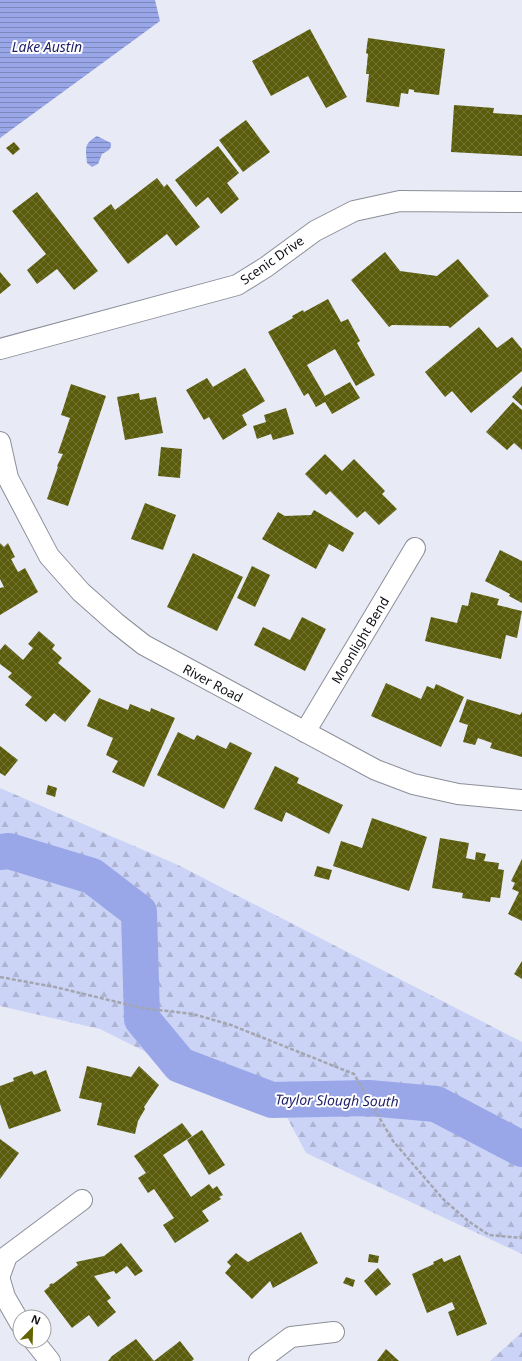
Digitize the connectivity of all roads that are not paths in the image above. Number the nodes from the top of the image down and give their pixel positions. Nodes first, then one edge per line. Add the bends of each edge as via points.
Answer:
1 (522, 202) edge
2 (0, 349) edge
3 (0, 442) edge
4 (415, 548) dead end
5 (305, 732) junction
6 (522, 800) edge
7 (82, 1200) dead end
8 (0, 1275) edge
9 (0, 1280) edge
10 (12, 1309) edge
11 (334, 1332) dead end
12 (40, 1349) edge
13 (50, 1361) edge
14 (259, 1361) edge

1 - 2 street, Scenic Drive via 400,201 354,211 314,231 237,285
3 - 5 street, River Road via 8,478 26,515 49,556 82,592 144,645
4 - 5 street, Moonlight Bend
5 - 6 street, River Road via 376,770 413,784 458,794
7 - 8 street via 7,1256
9 - 10 street
11 - 14 street via 292,1337
12 - 13 street

